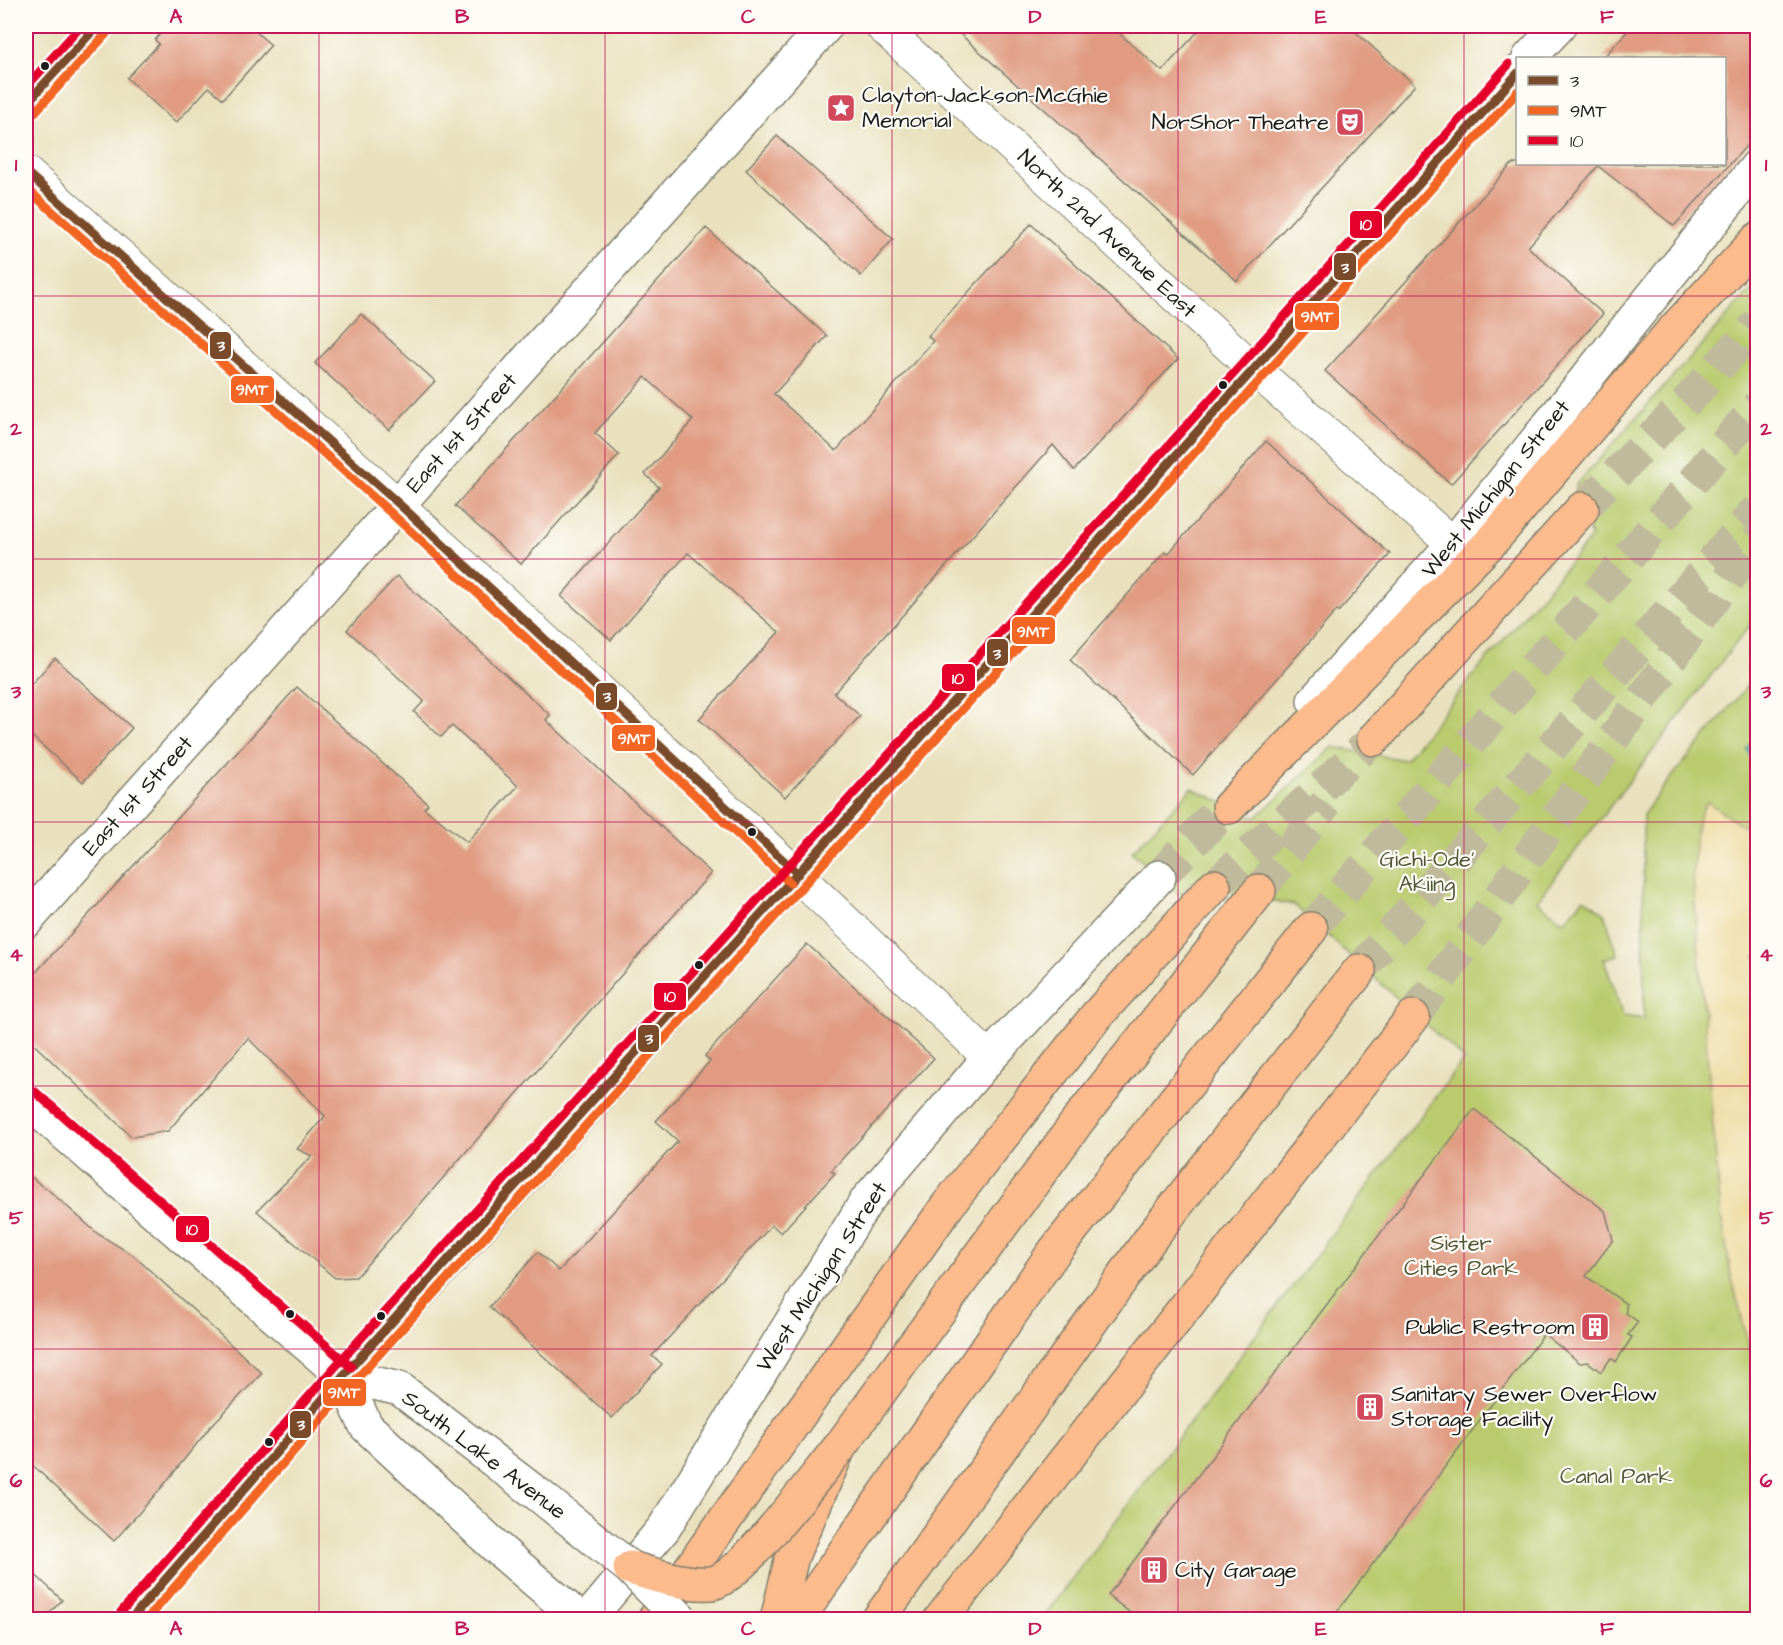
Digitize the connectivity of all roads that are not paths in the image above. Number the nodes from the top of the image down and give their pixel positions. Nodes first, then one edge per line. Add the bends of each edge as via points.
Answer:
1 (97, 26) edge
2 (826, 26) edge
3 (880, 26) edge
4 (1559, 26) edge
5 (1530, 57) edge
6 (1516, 74) edge
7 (26, 104) edge
8 (1758, 165) edge
9 (26, 172) edge
10 (1758, 239) edge
11 (1254, 369) junction
12 (399, 504) junction
13 (1582, 509) tunnel mouth
14 (1453, 544) junction
15 (1374, 740) tunnel mouth
16 (1226, 806) joint
17 (798, 874) junction
18 (1159, 877) dead end
19 (1214, 886) tunnel mouth
20 (1259, 891) tunnel mouth
21 (26, 921) edge
22 (1311, 929) tunnel mouth
23 (1359, 970) tunnel mouth
24 (1413, 1017) tunnel mouth
25 (989, 1058) junction
26 (26, 1100) edge
27 (343, 1376) junction
28 (839, 1448) junction
29 (630, 1568) junction
30 (939, 1614) edge
31 (130, 1620) edge
32 (581, 1620) edge
33 (587, 1620) edge
34 (654, 1620) edge
35 (682, 1620) edge
36 (777, 1620) edge
37 (796, 1620) edge
38 (878, 1620) edge

1 - 7 street
2 - 12 street, East 1st Street
3 - 11 street, North 2nd Avenue East
4 - 5 street
6 - 11 street
8 - 14 street, West Michigan Street
9 - 12 street
10 - 16 highway via 1670,334 1491,542
11 - 14 street, North 2nd Avenue East
11 - 17 street
12 - 17 street
12 - 21 street, East 1st Street
13 - 15 highway
14 - 16 street, West Michigan Street
17 - 25 street
17 - 27 street
18 - 25 street, West Michigan Street
19 - 34 highway via 1097,1015 948,1205
20 - 28 highway via 1080,1118
22 - 37 highway via 1054,1252
23 - 38 highway via 1153,1235
24 - 30 highway
25 - 33 street, West Michigan Street via 867,1200 664,1528
26 - 27 street
27 - 29 street, South Lake Avenue, bridge via 400,1389
27 - 31 street
27 - 32 street via 366,1426 495,1547
28 - 29 highway, bridge via 753,1553 722,1579 712,1583 674,1580
28 - 36 highway, bridge via 792,1556
29 - 35 street, South Lake Avenue, bridge

